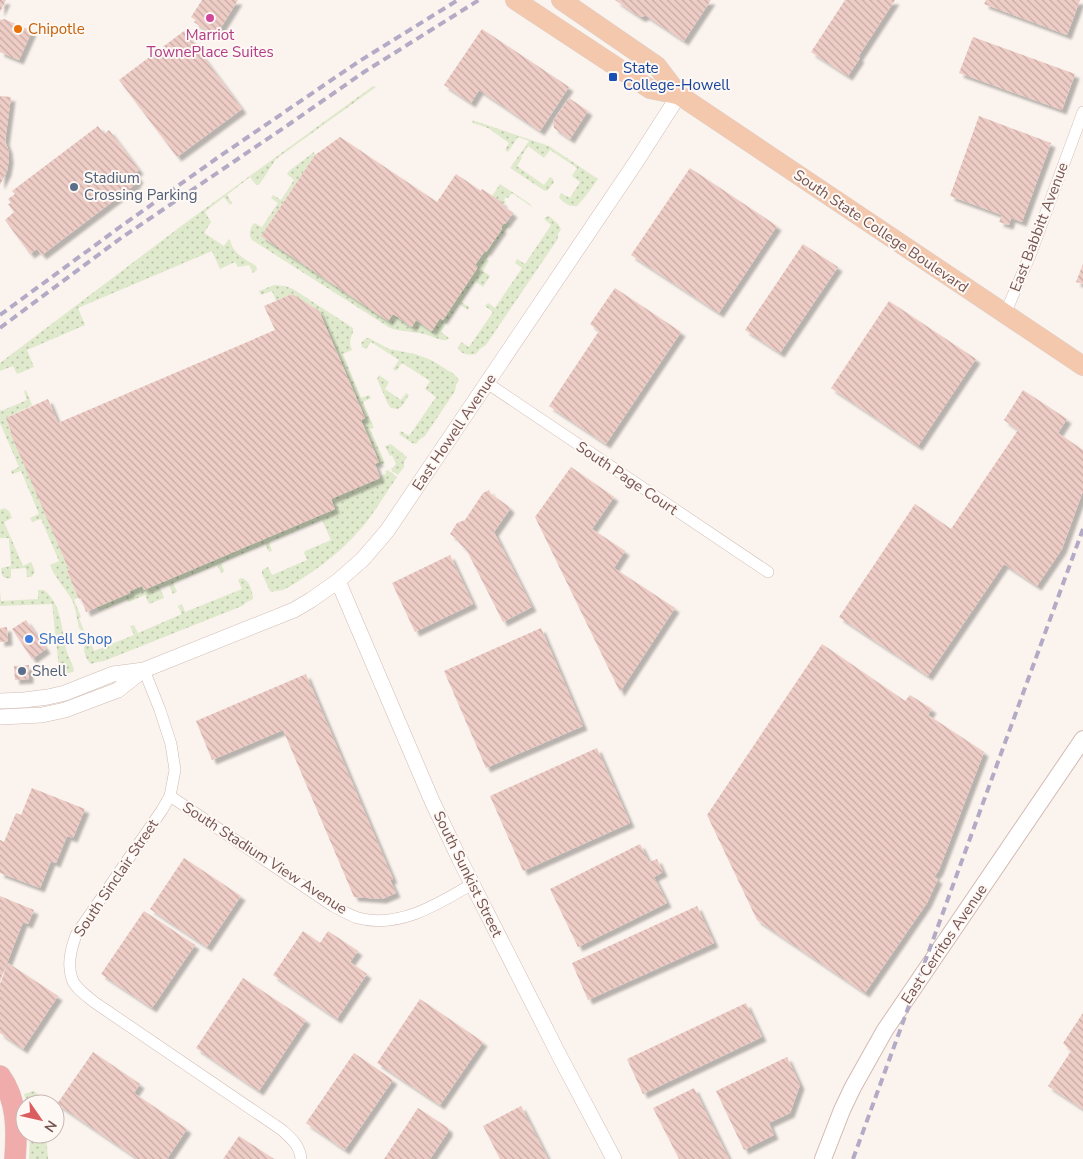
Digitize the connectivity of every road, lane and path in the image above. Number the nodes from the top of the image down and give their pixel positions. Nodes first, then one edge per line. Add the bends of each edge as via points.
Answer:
1 (515, 0) edge
2 (561, 0) edge
3 (679, 95) junction
4 (1083, 112) edge
5 (1005, 314) junction
6 (1083, 366) edge
7 (487, 383) junction
8 (768, 572) dead end
9 (338, 582) junction
10 (144, 670) junction
11 (0, 701) edge
12 (0, 716) edge
13 (1083, 739) edge
14 (170, 796) junction
15 (472, 884) junction
16 (0, 1076) edge
17 (15, 1159) edge
18 (301, 1159) edge
19 (614, 1159) edge
20 (823, 1159) edge

1 - 3 main road, South State College Boulevard via 650,89
2 - 3 main road, South State College Boulevard via 657,66
3 - 5 main road, South State College Boulevard
3 - 7 street, East Howell Avenue
4 - 5 street, East Babbitt Avenue
5 - 6 main road, South State College Boulevard
7 - 8 street, South Page Court
7 - 9 street, East Howell Avenue via 387,531
9 - 10 street, East Howell Avenue via 294,610
9 - 15 street, South Sunkist Street
10 - 11 street, East Howell Avenue via 112,674 48,697
10 - 12 street, East Howell Avenue via 118,690 65,710
10 - 14 street, South Sinclair Street via 171,744 175,770
13 - 20 main road, East Cerritos Avenue via 885,1030 853,1087
14 - 15 street, South Stadium View Avenue via 333,906 356,917 386,921 401,919
14 - 18 street, South Sinclair Street via 76,935 71,950 72,980 94,1002 282,1130 296,1143
15 - 19 street, South Sunkist Street
16 - 17 highway via 10,1096 16,1121

